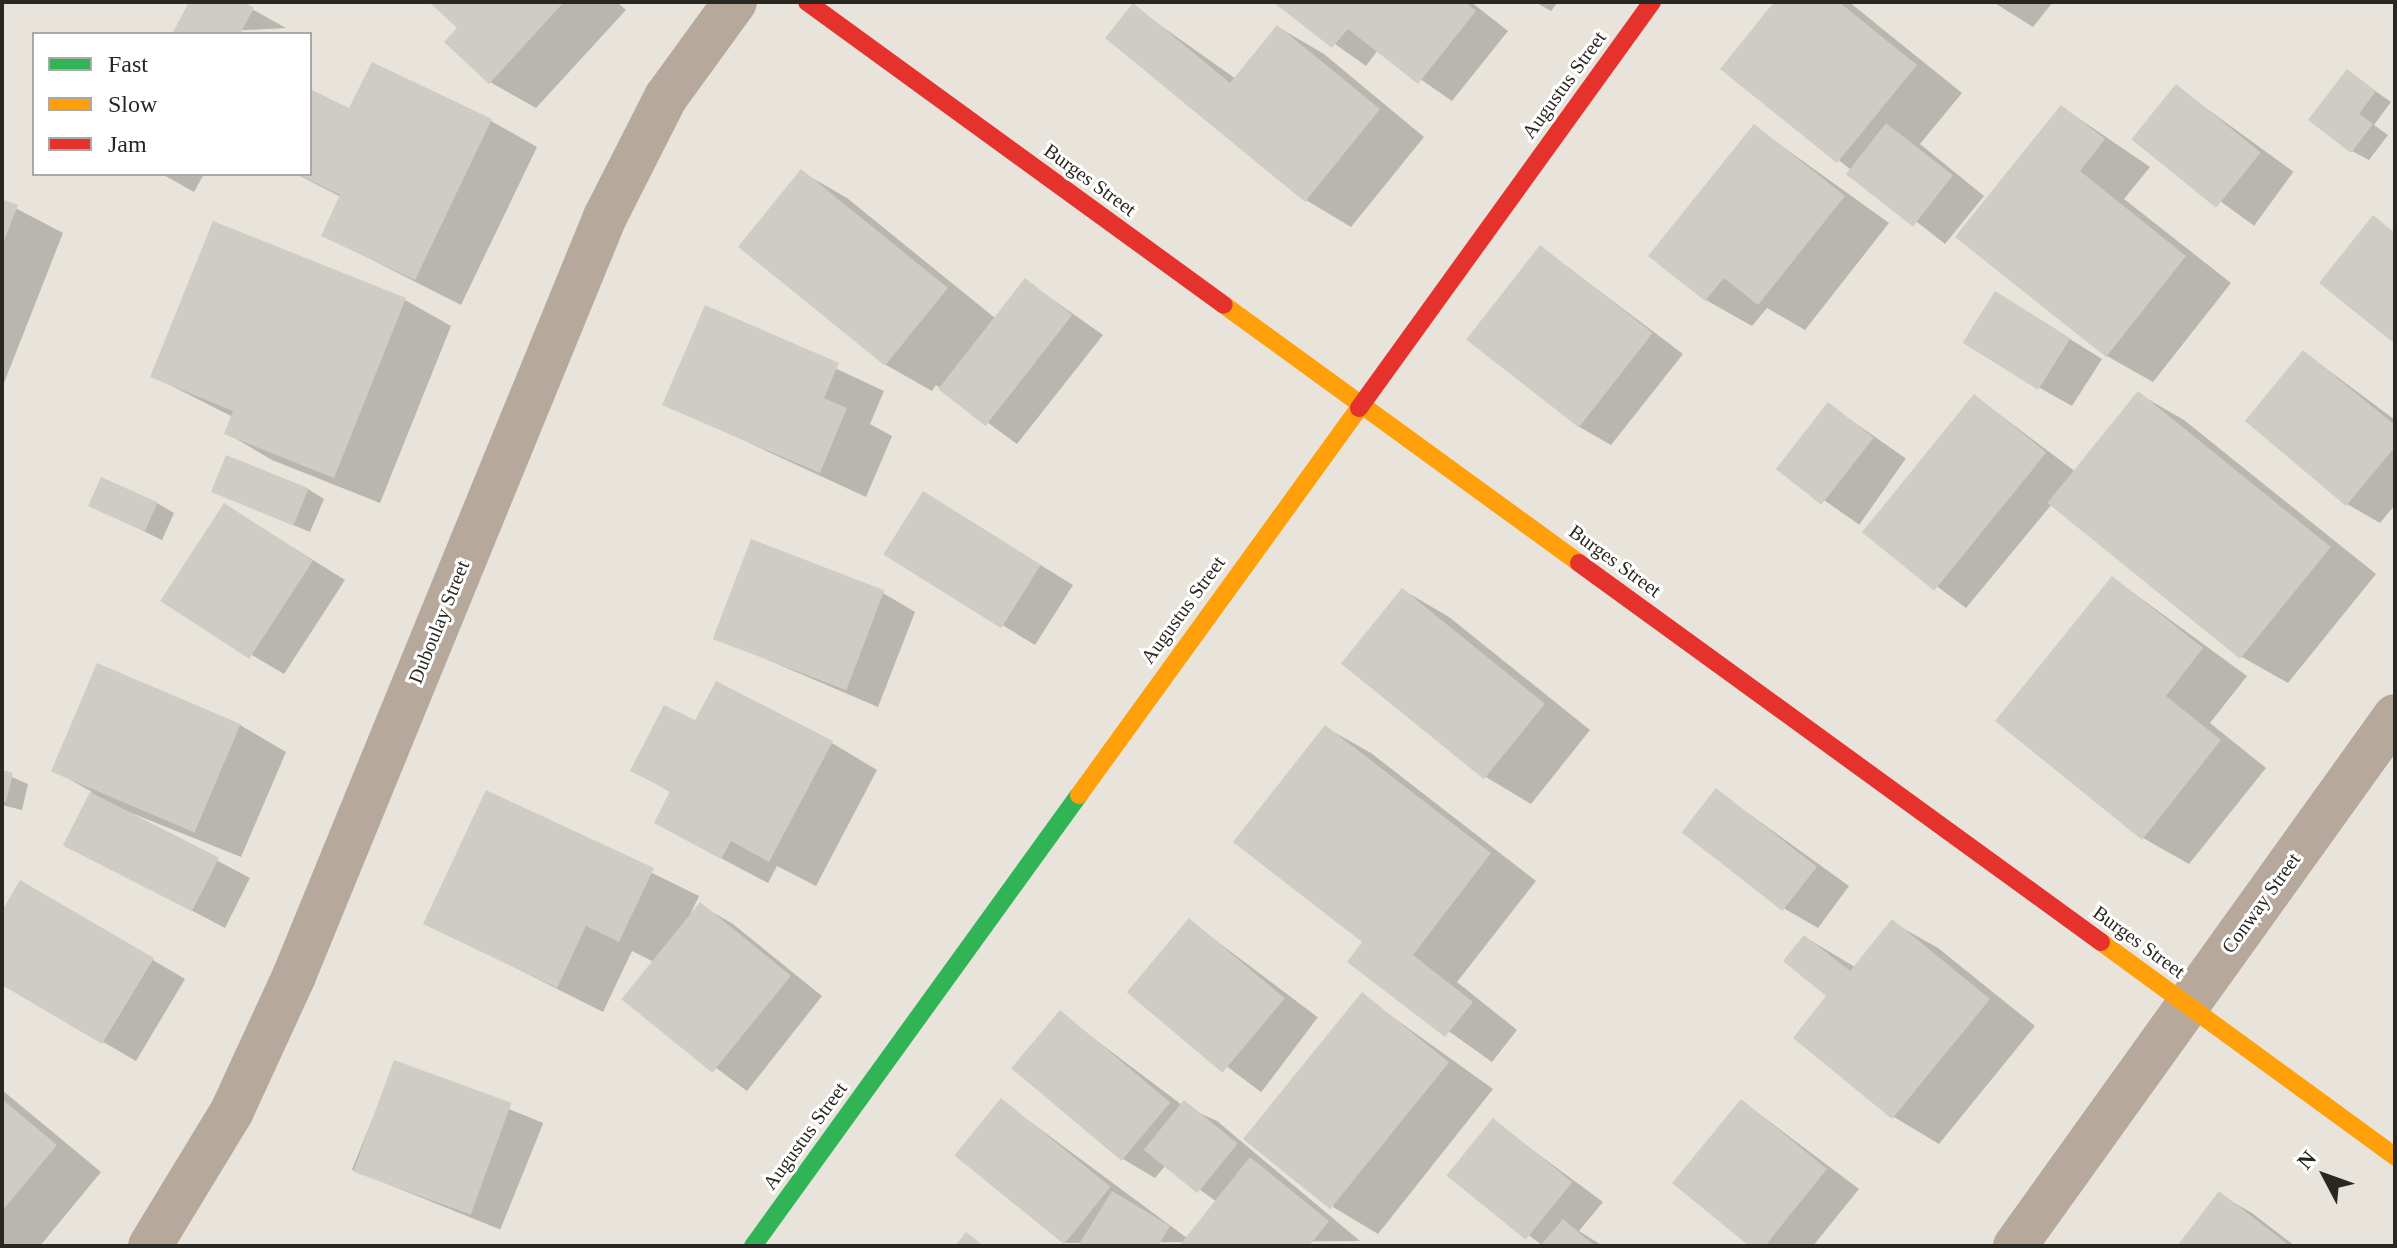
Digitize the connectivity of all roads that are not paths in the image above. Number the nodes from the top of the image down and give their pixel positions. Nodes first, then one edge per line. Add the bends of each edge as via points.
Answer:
1 (735, 2) edge
2 (807, 2) edge
3 (1652, 2) edge
4 (1360, 402) junction
5 (2395, 716) edge
6 (2188, 1005) junction
7 (2395, 1156) edge
8 (150, 1246) edge
9 (753, 1246) edge
10 (2015, 1246) edge

1 - 8 street, Duboulay Street via 666,97 605,217 294,976 232,1111
2 - 4 street, Burges Street
3 - 4 street, Augustus Street
4 - 6 street, Burges Street
4 - 9 street, Augustus Street
5 - 6 street, Conway Street
6 - 7 street, Burges Street
6 - 10 street, Conway Street

